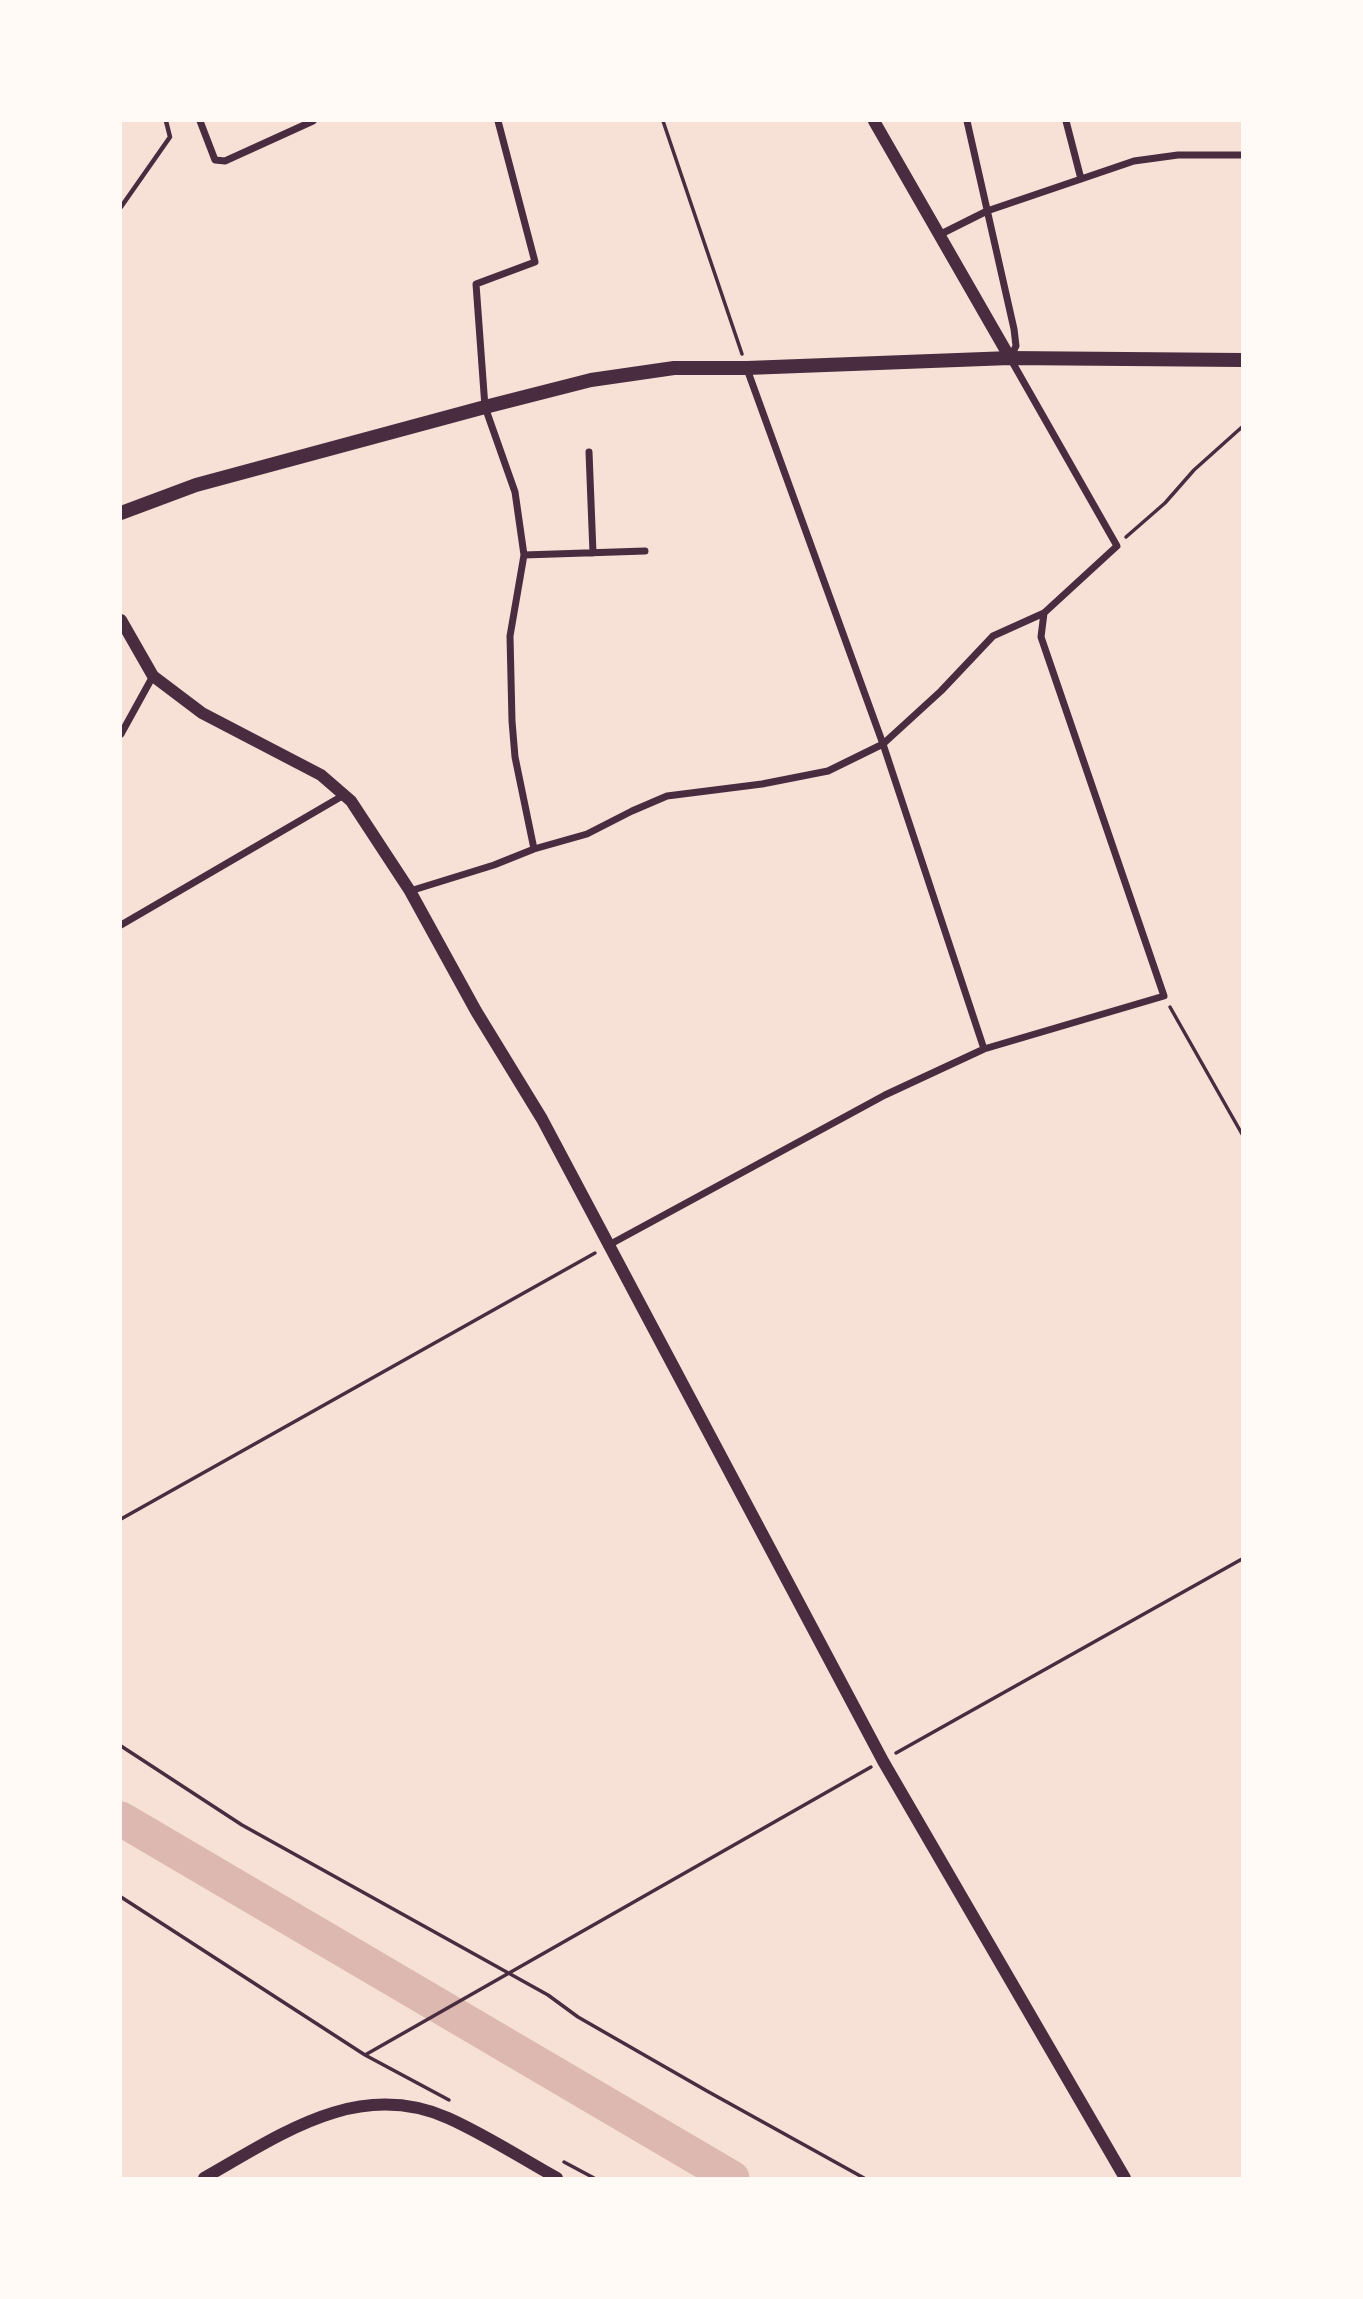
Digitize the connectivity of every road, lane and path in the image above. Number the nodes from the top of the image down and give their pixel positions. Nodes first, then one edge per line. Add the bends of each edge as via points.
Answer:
1 (166, 121) edge
2 (200, 121) edge
3 (313, 121) edge
4 (498, 121) edge
5 (663, 121) edge
6 (874, 121) edge
7 (967, 121) edge
8 (1066, 121) edge
9 (1242, 155) edge
10 (1081, 179) junction
11 (121, 207) edge
12 (987, 211) junction
13 (939, 235) junction
14 (1010, 358) junction
15 (1242, 360) edge
16 (747, 369) junction
17 (485, 407) junction
18 (1242, 427) edge
19 (589, 452) dead end
20 (121, 513) edge
21 (1117, 546) junction
22 (645, 551) dead end
23 (593, 553) junction
24 (524, 555) junction
25 (1044, 614) junction
26 (121, 620) edge
27 (153, 676) junction
28 (121, 734) edge
29 (883, 744) junction
30 (344, 795) junction
31 (534, 849) junction
32 (410, 891) junction
33 (121, 925) edge
34 (1164, 996) junction
35 (984, 1049) junction
36 (1242, 1134) edge
37 (607, 1246) junction
38 (121, 1519) edge
39 (1242, 1559) edge
40 (121, 1746) edge
41 (883, 1761) junction
42 (121, 1897) edge
43 (506, 1974) junction
44 (204, 2178) edge
45 (557, 2178) edge
46 (864, 2178) edge
47 (1125, 2178) edge

1 - 11 lane via 170,138
2 - 3 street via 215,160 225,161
4 - 17 street via 535,262 476,284
5 - 16 path
6 - 13 street
7 - 12 street
8 - 10 street
9 - 10 street via 1134,160
10 - 12 street
12 - 13 street
12 - 14 street via 1014,329 1016,346
13 - 14 street
14 - 15 main road
14 - 16 main road
14 - 21 street
16 - 17 main road via 674,368 591,380
16 - 29 street
17 - 20 main road via 196,485
17 - 24 street via 515,492
18 - 21 path
19 - 23 street
21 - 25 street
22 - 23 street
23 - 24 street
24 - 31 street via 510,636 512,721
25 - 29 street via 993,636
25 - 34 street via 1041,637
26 - 27 street
27 - 28 street
27 - 30 street via 202,713 321,775
29 - 31 street via 828,771 667,796 587,834
29 - 35 street
30 - 32 street
30 - 33 street
31 - 32 street
32 - 37 street via 476,1012 542,1119
34 - 35 street
34 - 36 path
35 - 37 street via 884,1094
37 - 38 path
37 - 41 street
39 - 41 path
40 - 43 path via 242,1825
41 - 43 path
41 - 47 street
42 - 43 path via 365,2055
43 - 46 path
44 - 45 street via 298,2125 341,2109 379,2103 413,2106 448,2118

